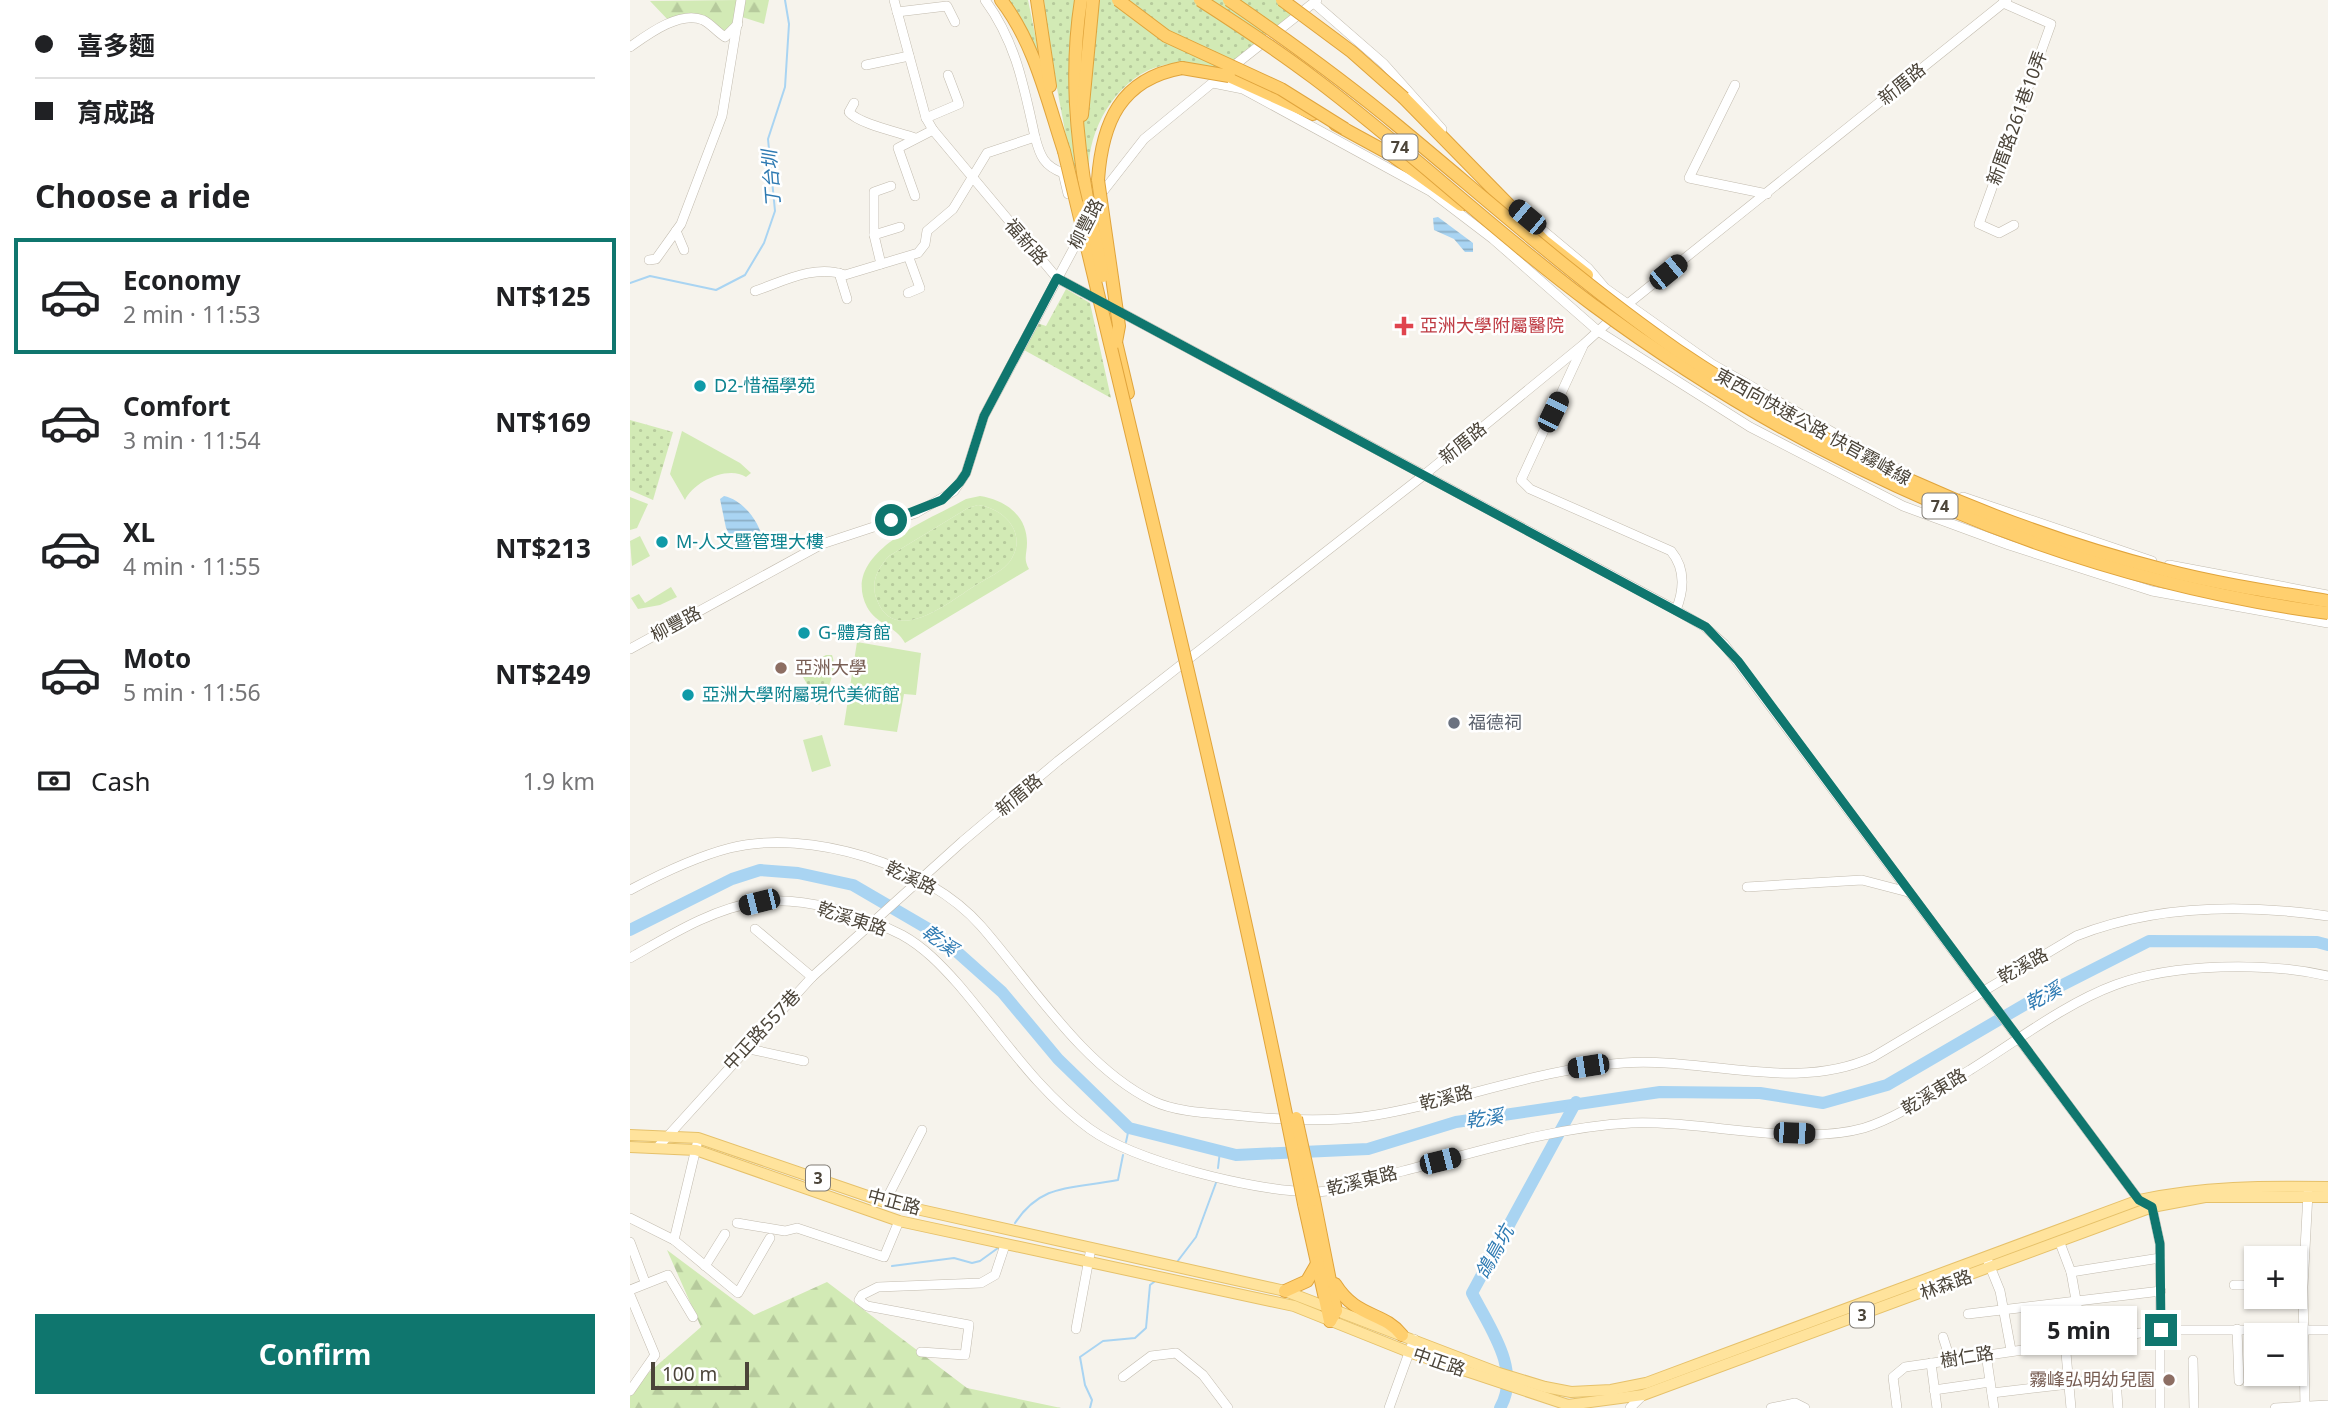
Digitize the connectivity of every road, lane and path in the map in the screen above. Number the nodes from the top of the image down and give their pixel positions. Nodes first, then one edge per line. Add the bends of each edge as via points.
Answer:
1 (741, 0) edge
2 (894, 0) edge
3 (985, 0) edge
4 (1001, 0) edge
5 (1034, 0) edge
6 (1081, 0) edge
7 (1093, 0) edge
8 (1118, 0) edge
9 (1200, 0) edge
10 (1229, 0) edge
11 (1282, 0) edge
12 (1296, 0) edge
13 (1316, 1) edge
14 (2005, 2) edge
15 (897, 12) junction
16 (955, 22) dead end
17 (738, 24) junction
18 (630, 47) edge
19 (909, 56) junction
20 (866, 65) dead end
21 (948, 75) dead end
22 (1213, 83) junction
23 (1735, 85) dead end
24 (1404, 98) junction
25 (854, 103) dead end
26 (926, 118) junction
27 (1345, 129) junction
28 (933, 130) junction
29 (1035, 137) junction
30 (915, 138) junction
31 (1080, 147) junction
32 (1064, 151) junction
33 (972, 180) junction
34 (891, 186) dead end
35 (1767, 194) junction
36 (915, 197) dead end
37 (2014, 225) dead end
38 (900, 227) dead end
39 (676, 231) junction
40 (874, 235) junction
41 (1080, 236) junction
42 (684, 250) dead end
43 (909, 258) junction
44 (649, 260) dead end
45 (881, 264) junction
46 (839, 273) junction
47 (1057, 278) junction
48 (755, 291) dead end
49 (1600, 292) junction
50 (908, 293) dead end
51 (847, 299) dead end
52 (1629, 303) junction
53 (1592, 305) junction
54 (1598, 331) junction
55 (1116, 342) junction
56 (1584, 344) junction
57 (1424, 475) junction
58 (2328, 595) edge
59 (2328, 601) edge
60 (1676, 610) junction
61 (2328, 613) edge
62 (2328, 623) edge
63 (630, 649) edge
64 (920, 882) junction
65 (1747, 887) dead end
66 (630, 890) edge
67 (1908, 892) junction
68 (2328, 916) edge
69 (875, 922) junction
70 (755, 929) dead end
71 (630, 958) edge
72 (812, 976) junction
73 (2328, 976) edge
74 (1985, 991) junction
75 (2019, 1037) junction
76 (745, 1048) junction
77 (804, 1061) dead end
78 (922, 1130) dead end
79 (630, 1135) edge
80 (667, 1136) junction
81 (697, 1144) junction
82 (630, 1147) edge
83 (657, 1148) junction
84 (2328, 1188) edge
85 (2308, 1192) junction
86 (2328, 1197) edge
87 (2139, 1200) junction
88 (885, 1202) junction
89 (1309, 1202) junction
90 (2152, 1207) junction
91 (921, 1210) junction
92 (630, 1218) edge
93 (899, 1221) junction
94 (737, 1223) dead end
95 (919, 1225) junction
96 (724, 1234) dead end
97 (770, 1238) dead end
98 (674, 1240) junction
99 (630, 1242) edge
100 (2060, 1243) junction
101 (1005, 1245) junction
102 (2303, 1246) edge
103 (1091, 1248) junction
104 (2160, 1258) junction
105 (1089, 1262) junction
106 (1318, 1262) junction
107 (1989, 1264) junction
108 (705, 1266) junction
109 (2071, 1272) junction
110 (1331, 1278) junction
111 (645, 1282) junction
112 (2234, 1285) dead end
113 (2244, 1285) edge
114 (1285, 1290) junction
115 (630, 1292) edge
116 (2161, 1292) junction
117 (2075, 1300) junction
118 (2003, 1308) junction
119 (1330, 1313) junction
120 (1968, 1314) dead end
121 (693, 1317) dead end
122 (2237, 1328) junction
123 (2244, 1328) edge
124 (1076, 1329) dead end
125 (2161, 1330) junction
126 (2307, 1330) edge
127 (2328, 1330) edge
128 (1408, 1337) junction
129 (1942, 1337) dead end
130 (2083, 1339) junction
131 (2065, 1342) junction
132 (2011, 1350) junction
133 (921, 1352) dead end
134 (1409, 1352) junction
135 (1986, 1354) junction
136 (1950, 1359) junction
137 (2193, 1360) dead end
138 (1931, 1363) junction
139 (1123, 1377) dead end
140 (2098, 1377) dead end
141 (1498, 1378) junction
142 (2116, 1378) dead end
143 (2239, 1381) dead end
144 (1990, 1382) junction
145 (1517, 1384) junction
146 (2069, 1384) junction
147 (2305, 1386) edge
148 (630, 1391) edge
149 (1934, 1391) junction
150 (1571, 1392) junction
151 (1992, 1393) junction
152 (1643, 1395) junction
153 (2328, 1405) edge
154 (1573, 1406) edge
155 (2305, 1407) edge
156 (1228, 1408) edge
157 (1389, 1408) edge
158 (1630, 1408) edge
159 (1771, 1408) edge
160 (1805, 1408) edge
161 (1898, 1408) edge
162 (1937, 1408) edge
163 (1994, 1408) edge
164 (2071, 1408) edge
165 (2118, 1408) edge
166 (2160, 1408) edge
167 (2194, 1408) edge
168 (2275, 1408) edge

1 - 17 street
2 - 15 street, 福新路
3 - 29 street via 1002,22 1021,73
4 - 32 highway via 1024,35
5 - 32 highway
6 - 31 highway via 1074,72
7 - 31 highway
8 - 27 highway, bridge via 1166,36 1281,89
9 - 53 highway, 74, bridge via 1315,79
10 - 49 highway, 74, bridge via 1355,91
11 - 24 highway, bridge
12 - 24 highway, bridge
13 - 22 street, 柳豐路
13 - 52 street via 1384,64 1507,200 1588,268 1605,288
14 - 35 street, 新厝路
14 - 37 street, 新厝路261巷10弄 via 2051,24 1979,224 2000,233
15 - 16 street via 947,6
15 - 19 street, 福新路
17 - 18 street via 725,37 700,19 690,18 664,26
17 - 39 street via 722,116
19 - 20 street
19 - 26 street, 福新路
21 - 26 street via 959,104
22 - 41 street, 柳豐路 via 1124,161 1105,186
22 - 54 street via 1243,89 1430,191
23 - 35 street via 1689,178
24 - 49 highway, bridge
25 - 30 street via 849,112 859,121
26 - 28 street, 福新路
27 - 53 highway, bridge via 1418,173
27 - 55 highway, bridge via 1215,72 1170,70 1134,88 1113,114 1099,159 1099,201 1119,326
28 - 30 street
28 - 33 street, 福新路
29 - 33 street via 987,153
29 - 41 street via 1050,168 1063,173
30 - 36 street via 898,148
31 - 55 highway, bridge
32 - 89 highway, bridge
33 - 43 street via 953,209 928,231 918,253
33 - 47 street, 福新路
34 - 40 street via 874,192
35 - 52 street, 新厝路
38 - 40 street
39 - 42 street
39 - 44 street via 656,259
40 - 45 street
41 - 47 street, 柳豐路
43 - 45 street
43 - 50 street via 920,288
45 - 46 street
46 - 48 street via 812,272
46 - 51 street
47 - 57 street, 福新路
47 - 63 street, 柳豐路 via 984,416 966,473 954,491 916,513 822,544
49 - 59 highway, 東西向快速公路 快官霧峰線 / 74, bridge via 1742,390 1928,489 2140,564
52 - 54 street, 新厝路
52 - 58 street via 1712,364 1902,471 1970,500 2163,564
53 - 61 highway, 東西向快速公路 快官霧峰線 / 74, bridge via 1735,402 1824,452 1923,499 2131,573 2256,602
54 - 56 street, 新厝路
54 - 62 street via 1750,427 1903,506 2152,591
55 - 89 highway, bridge
56 - 57 street, 新厝路
56 - 60 street via 1521,480 1530,489 1671,551 1684,588
57 - 60 street, 福新路
57 - 64 street, 新厝路 via 1058,761
60 - 67 street, 福新路 via 1706,627 1738,661
64 - 66 street, 乾溪路 via 838,850 764,843 694,859
64 - 69 street, 新厝路
64 - 74 street, 乾溪路 via 953,898 978,922 1050,1010 1127,1085 1155,1102 1209,1113 1302,1119 1376,1115 1551,1071 1630,1062 1818,1073 1873,1057
65 - 67 street via 1862,880
67 - 74 street, 福新路
68 - 74 street, 乾溪路 via 2224,909 2112,922 2076,936
69 - 71 street, 乾溪東路 via 797,903 759,902 677,931
69 - 72 street, 中正路557巷
69 - 75 street, 乾溪東路 via 937,961 1052,1096 1090,1129 1128,1151 1270,1189 1344,1189 1576,1128 1635,1123 1818,1133 1861,1129 1896,1115
70 - 72 street
72 - 76 street, 中正路557巷
73 - 75 street, 乾溪東路 via 2265,968 2160,975 2116,985
74 - 75 street, 福新路
75 - 87 street
76 - 77 street
76 - 80 street, 中正路557巷
78 - 88 street
79 - 80 main road, 中正路 / 3
80 - 81 main road, 中正路 / 3
80 - 83 street, 中正路557巷
81 - 83 main road, 中正路 / 3
81 - 88 main road, 中正路 / 3
81 - 93 main road, 中正路 / 3
81 - 98 street
82 - 83 main road, 中正路 / 3
84 - 85 main road, 林森路 / 3
85 - 86 main road, 林森路 / 3
85 - 87 main road, 林森路 / 3 via 2222,1187
85 - 90 main road, 林森路 / 3 via 2205,1197
85 - 102 street
87 - 90 street
87 - 107 main road, 林森路 / 3
88 - 91 main road, 中正路 / 3
89 - 106 highway
89 - 110 highway
90 - 100 main road, 林森路 / 3
90 - 104 street
91 - 95 main road
91 - 103 main road, 中正路 / 3
92 - 98 street
93 - 94 street via 884,1257 797,1228 785,1231
93 - 95 main road, 中正路 / 3
95 - 101 main road, 中正路 / 3
96 - 108 street
97 - 108 street via 738,1293
98 - 108 street
99 - 111 street
100 - 107 main road, 林森路 / 3
100 - 109 street
101 - 105 main road, 中正路 / 3
101 - 133 street via 995,1275 981,1283 878,1287 862,1295 859,1300 867,1306 968,1325 965,1355
103 - 105 street
103 - 114 main road, 中正路 / 3
104 - 109 street
104 - 116 street
105 - 119 main road, 中正路 / 3
105 - 124 street
106 - 114 highway via 1307,1281
106 - 119 highway
107 - 118 street
107 - 150 main road, 林森路 / 3 via 1646,1383
107 - 152 main road, 林森路 / 3
109 - 117 street
110 - 119 highway
110 - 128 highway via 1351,1305
111 - 115 street
111 - 121 street via 668,1275
112 - 113 street
114 - 119 main road, 中正路 / 3
115 - 148 street via 655,1355
116 - 117 street
116 - 125 street
117 - 118 street
117 - 130 street
118 - 120 street
118 - 132 street
119 - 128 main road, 中正路 / 3
119 - 134 main road, 中正路 / 3
122 - 123 street, 樹仁路
122 - 125 street, 樹仁路
122 - 143 street
125 - 130 street, 樹仁路
125 - 166 street
126 - 127 street, 樹仁路
128 - 134 street
128 - 141 main road, 中正路 / 3
129 - 136 street
130 - 131 street, 樹仁路
131 - 132 street, 樹仁路
131 - 146 street
132 - 135 street, 樹仁路
134 - 141 main road, 中正路 / 3
134 - 157 street
135 - 136 street, 樹仁路
135 - 144 street
136 - 138 street, 樹仁路
137 - 167 street
138 - 149 street
138 - 161 street, 樹仁路 via 1905,1367 1893,1377
139 - 156 street via 1150,1356 1176,1353 1203,1375
140 - 146 street
141 - 145 main road, 3
142 - 165 street
144 - 149 street
144 - 151 street
145 - 150 main road, 3
145 - 154 main road, 3
146 - 151 street
146 - 164 street
147 - 155 street
149 - 162 street
150 - 154 street
151 - 163 street
152 - 154 main road, 林森路 / 3
152 - 158 street
153 - 155 street
155 - 168 street
159 - 160 street via 1795,1403

